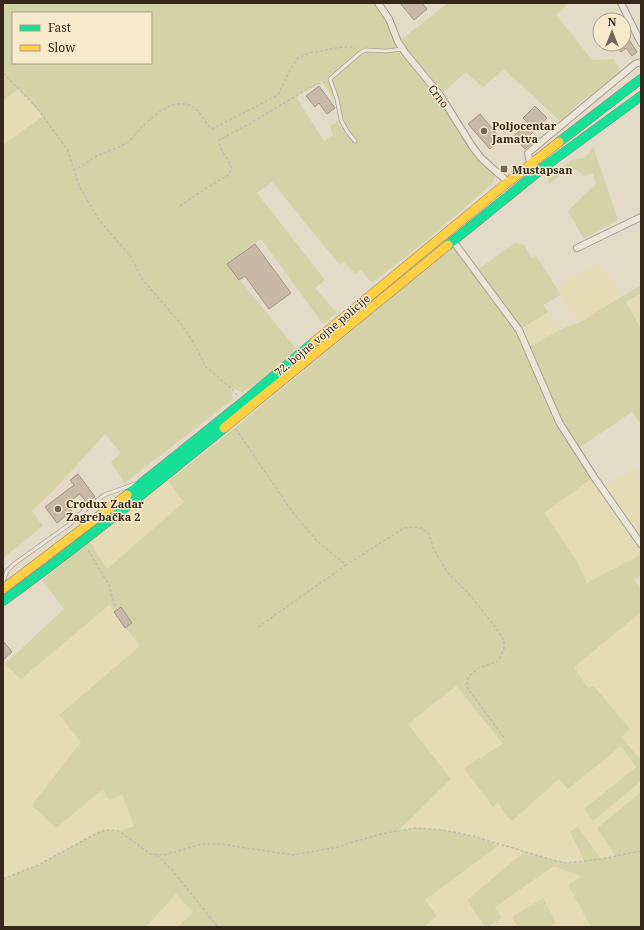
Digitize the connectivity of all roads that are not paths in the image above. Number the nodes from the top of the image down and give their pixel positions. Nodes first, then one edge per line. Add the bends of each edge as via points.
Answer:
1 (378, 3) edge
2 (621, 3) edge
3 (641, 43) edge
4 (402, 49) junction
5 (641, 62) edge
6 (641, 80) edge
7 (641, 96) edge
8 (356, 141) dead end
9 (530, 164) junction
10 (508, 182) junction
11 (641, 217) edge
12 (453, 241) junction
13 (577, 248) dead end
14 (144, 482) junction
15 (641, 544) edge
16 (3, 582) edge
17 (3, 590) edge
18 (3, 601) edge

1 - 4 street, Crno via 389,19
2 - 3 street
4 - 8 lane via 361,52 330,79 341,120 346,131
4 - 10 street, Crno via 440,95 481,158
5 - 9 street via 635,64 528,153
6 - 9 main road, 72. bojne vojne policije
7 - 12 main road, 72. bojne vojne policije via 544,167
9 - 10 main road, 72. bojne vojne policije
10 - 14 main road, 72. bojne vojne policije
11 - 13 street
12 - 15 street via 519,330 559,422
12 - 18 main road, 72. bojne vojne policije via 231,423 49,568
14 - 16 lane via 104,495 70,524 14,564 7,571
14 - 17 main road, 72. bojne vojne policije

